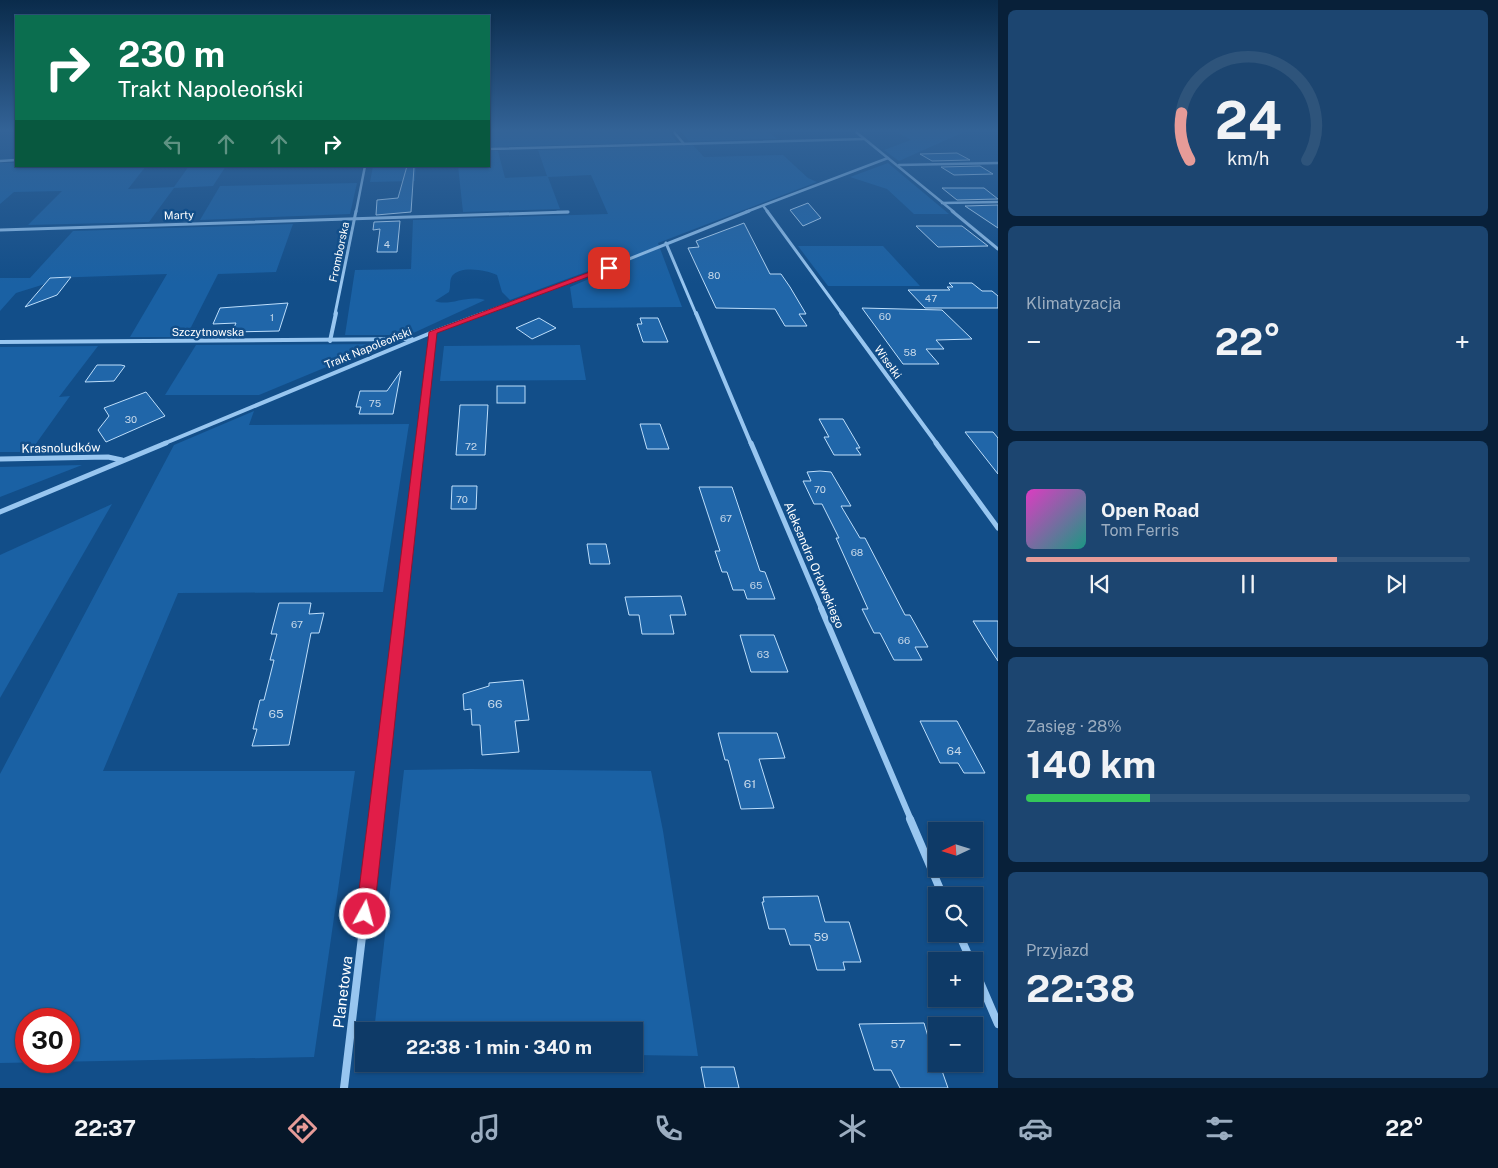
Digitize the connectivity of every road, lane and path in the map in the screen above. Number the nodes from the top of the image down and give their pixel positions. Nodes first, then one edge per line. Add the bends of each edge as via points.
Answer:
1 (362, 183) edge
2 (825, 183) edge
3 (918, 183) edge
4 (998, 202) edge
5 (942, 203) junction
6 (764, 207) junction
7 (568, 212) dead end
8 (355, 218) junction
9 (0, 230) edge
10 (666, 243) junction
11 (998, 249) edge
12 (433, 332) junction
13 (416, 339) junction
14 (330, 341) junction
15 (0, 342) edge
16 (0, 459) edge
17 (122, 460) junction
18 (0, 512) edge
19 (998, 528) edge
20 (939, 887) edge
21 (983, 989) edge
22 (998, 1024) edge
23 (344, 1088) edge

1 - 8 street, Fromborska
2 - 6 street, Trakt Napoleoński
3 - 5 street
4 - 5 street
5 - 11 street
6 - 10 street, Trakt Napoleoński
6 - 19 street, Wisełki
7 - 8 street, Marty
8 - 9 street, Marty
8 - 14 street, Fromborska
10 - 12 street, Trakt Napoleoński via 614,266
10 - 20 street, Aleksandra Orłowskiego
12 - 13 street, Trakt Napoleoński
12 - 23 street, Planetowa
13 - 14 street, Szczytnowska
13 - 17 street, Trakt Napoleoński
14 - 15 street, Szczytnowska
16 - 17 street, Krasnoludków via 108,457
17 - 18 street, Trakt Napoleoński
21 - 22 street

